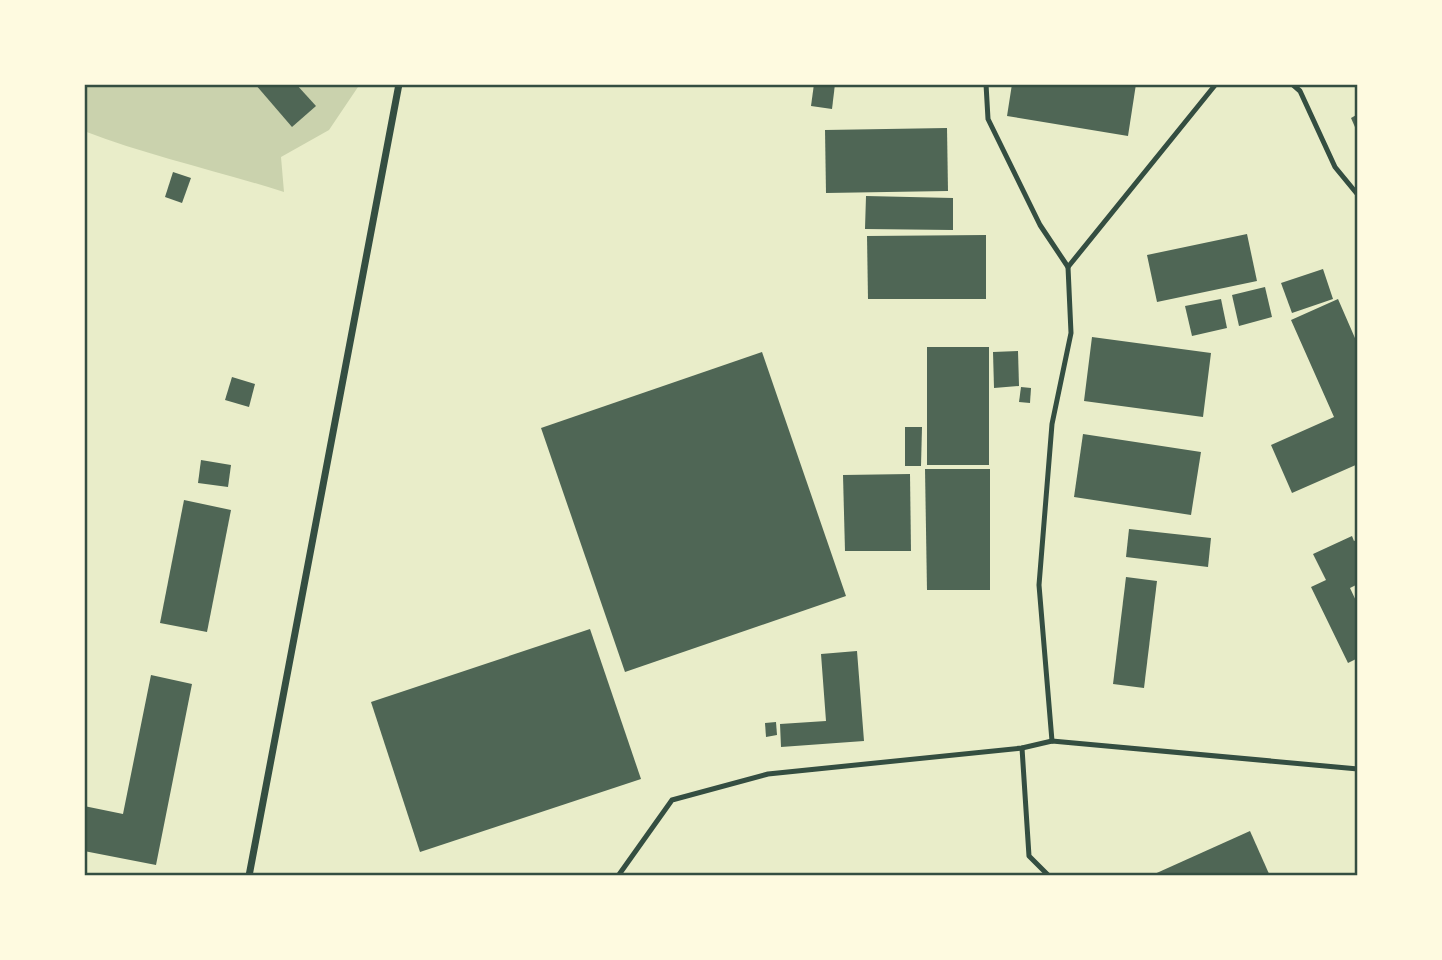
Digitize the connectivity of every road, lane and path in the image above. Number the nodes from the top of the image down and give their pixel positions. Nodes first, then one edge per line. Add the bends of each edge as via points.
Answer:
1 (399, 84) edge
2 (986, 84) edge
3 (1216, 84) edge
4 (1292, 84) edge
5 (1358, 195) edge
6 (1068, 267) junction
7 (1052, 741) junction
8 (1022, 748) junction
9 (1358, 769) edge
10 (249, 876) edge
11 (618, 876) edge
12 (1049, 876) edge

1 - 10 street
2 - 6 lane via 988,119 1040,225
3 - 6 lane
4 - 5 lane via 1300,91 1335,167
6 - 7 lane via 1071,333 1052,424 1039,585
7 - 8 lane
7 - 9 lane
8 - 11 lane via 768,774 672,800
8 - 12 lane via 1029,856

